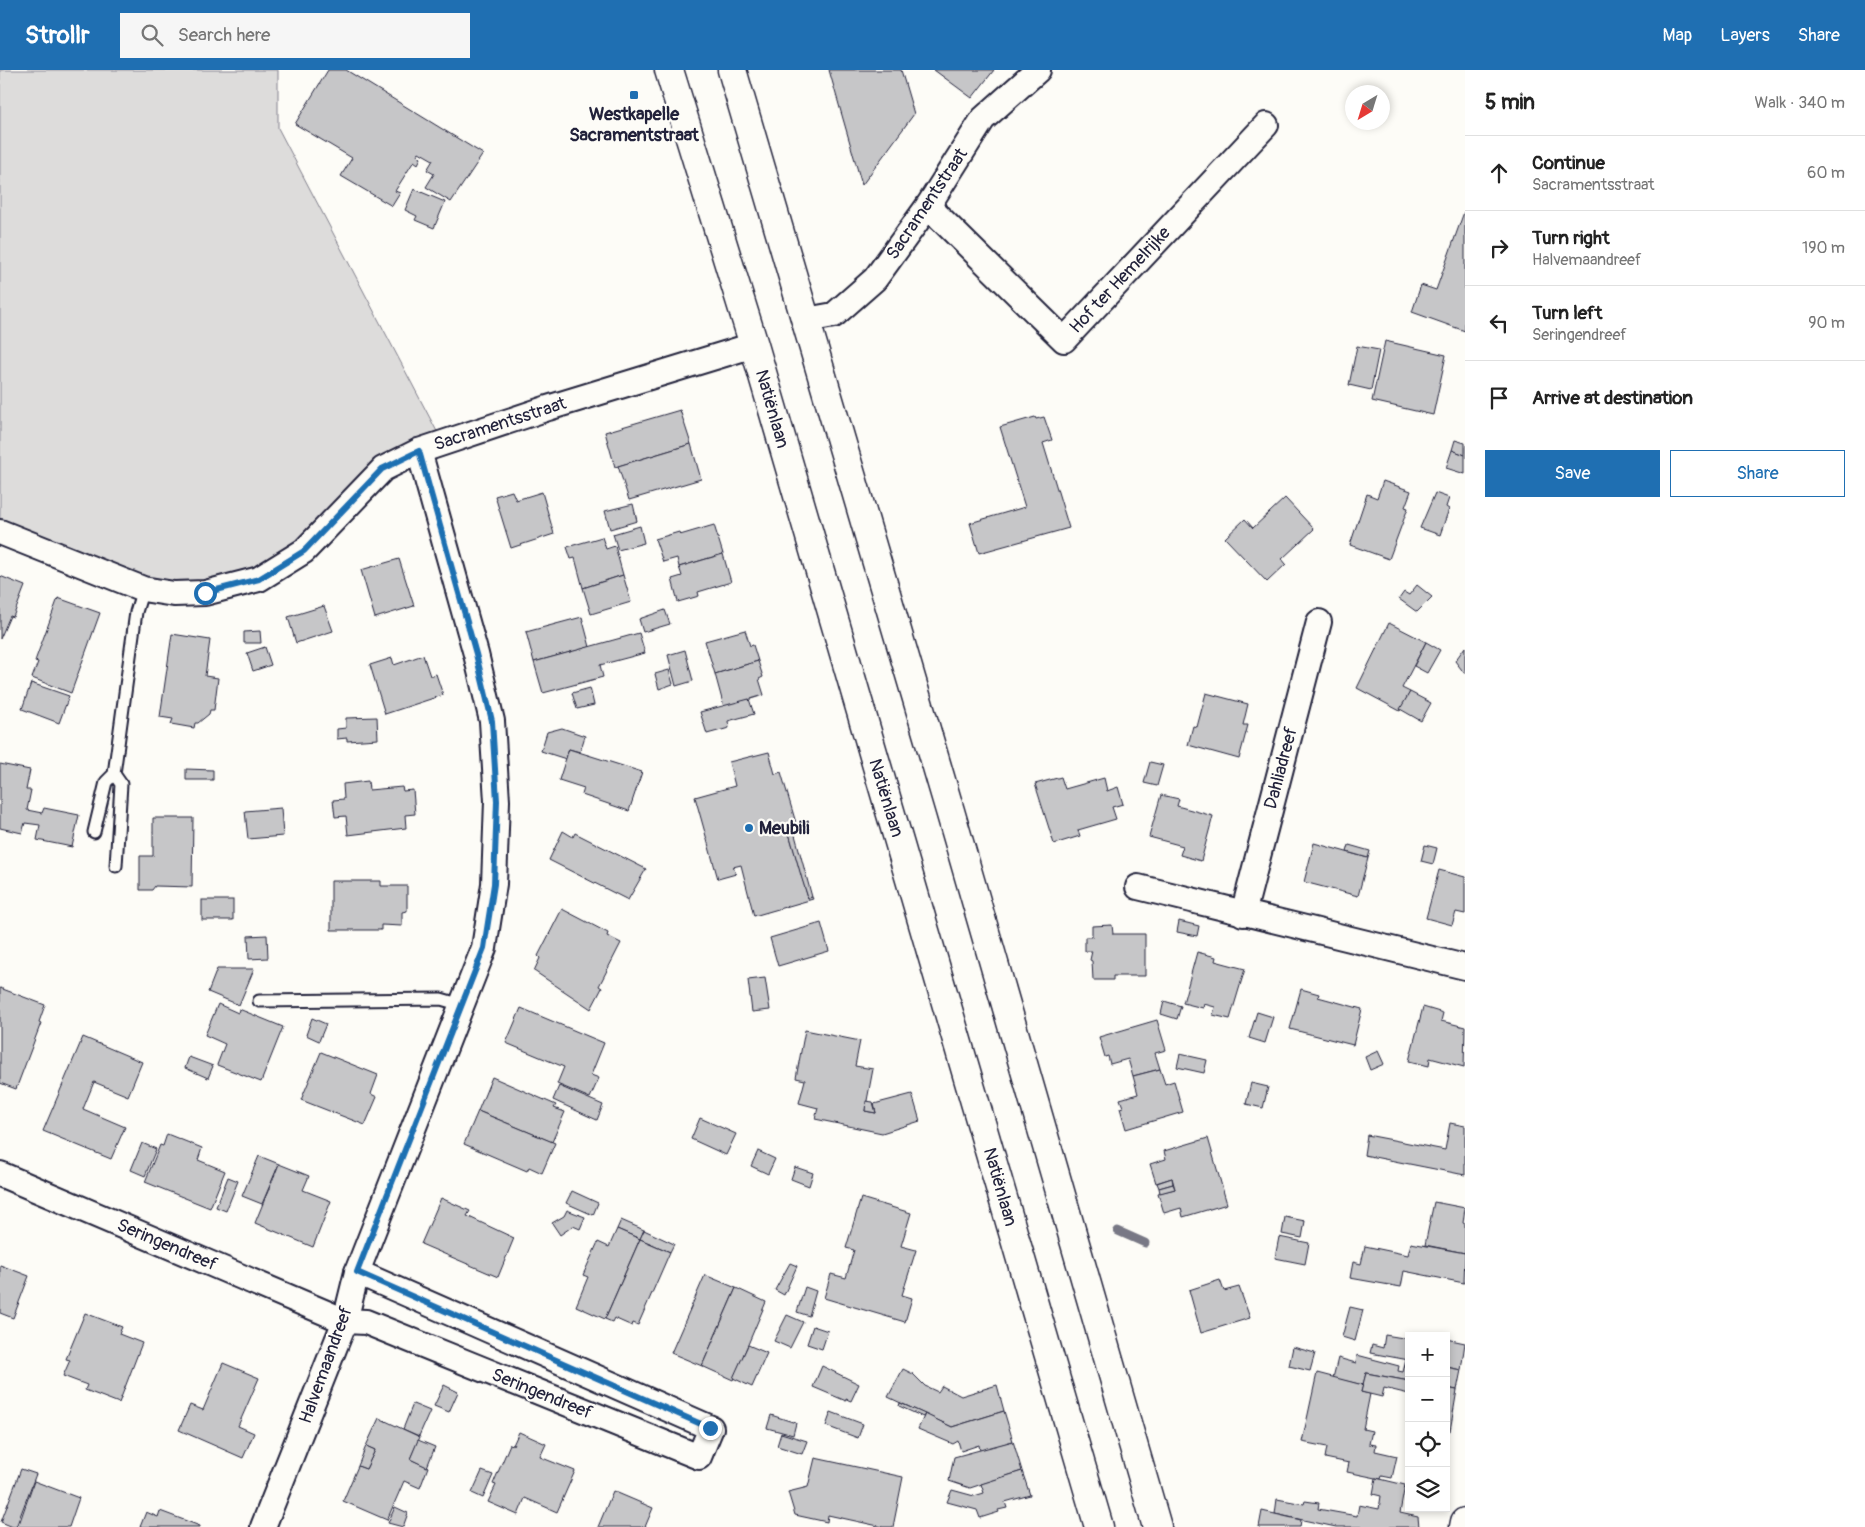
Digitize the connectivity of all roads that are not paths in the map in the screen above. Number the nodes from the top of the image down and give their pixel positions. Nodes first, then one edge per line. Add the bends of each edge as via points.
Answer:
1 (669, 70) edge
2 (732, 70) edge
3 (1038, 70) edge
4 (1266, 126) dead end
5 (928, 206) junction
6 (806, 320) junction
7 (754, 345) junction
8 (419, 451) junction
9 (0, 532) edge
10 (143, 589) junction
11 (1319, 622) dead end
12 (114, 774) junction
13 (94, 832) dead end
14 (116, 866) dead end
15 (1138, 887) dead end
16 (1243, 914) junction
17 (1465, 967) edge
18 (259, 1001) dead end
19 (462, 1006) junction
20 (0, 1174) edge
21 (357, 1272) junction
22 (345, 1322) junction
23 (1465, 1522) edge
24 (263, 1527) edge
25 (1099, 1527) edge
26 (1157, 1527) edge
27 (1464, 1527) edge

1 - 7 main road, Natiënlaan
2 - 6 main road
3 - 5 street, Sacramentstraat via 983,119
4 - 5 street, Hof ter Hemelrijke via 1064,340
5 - 6 street, Sacramentstraat via 875,279 834,315
6 - 26 main road
7 - 8 street, Sacramentsstraat
7 - 25 main road, Natiënlaan
8 - 10 street, Sacramentsstraat via 382,469 304,551 259,579 205,593 174,594
8 - 19 street, Halvemaandreef via 492,721 497,801 494,884 484,948
9 - 10 street, Sacramentsstraat
10 - 12 lane via 136,612
11 - 16 street, Dahliadreef
12 - 13 lane via 106,782
12 - 14 lane via 121,784
15 - 16 street
16 - 17 street
18 - 19 lane via 441,999
19 - 21 street, Halvemaandreef
20 - 22 street, Seringendreef
21 - 22 street, Halvemaandreef
21 - 22 street, Seringendreef via 710,1428 699,1457 366,1322
22 - 24 street, Halvemaandreef
23 - 27 main road

